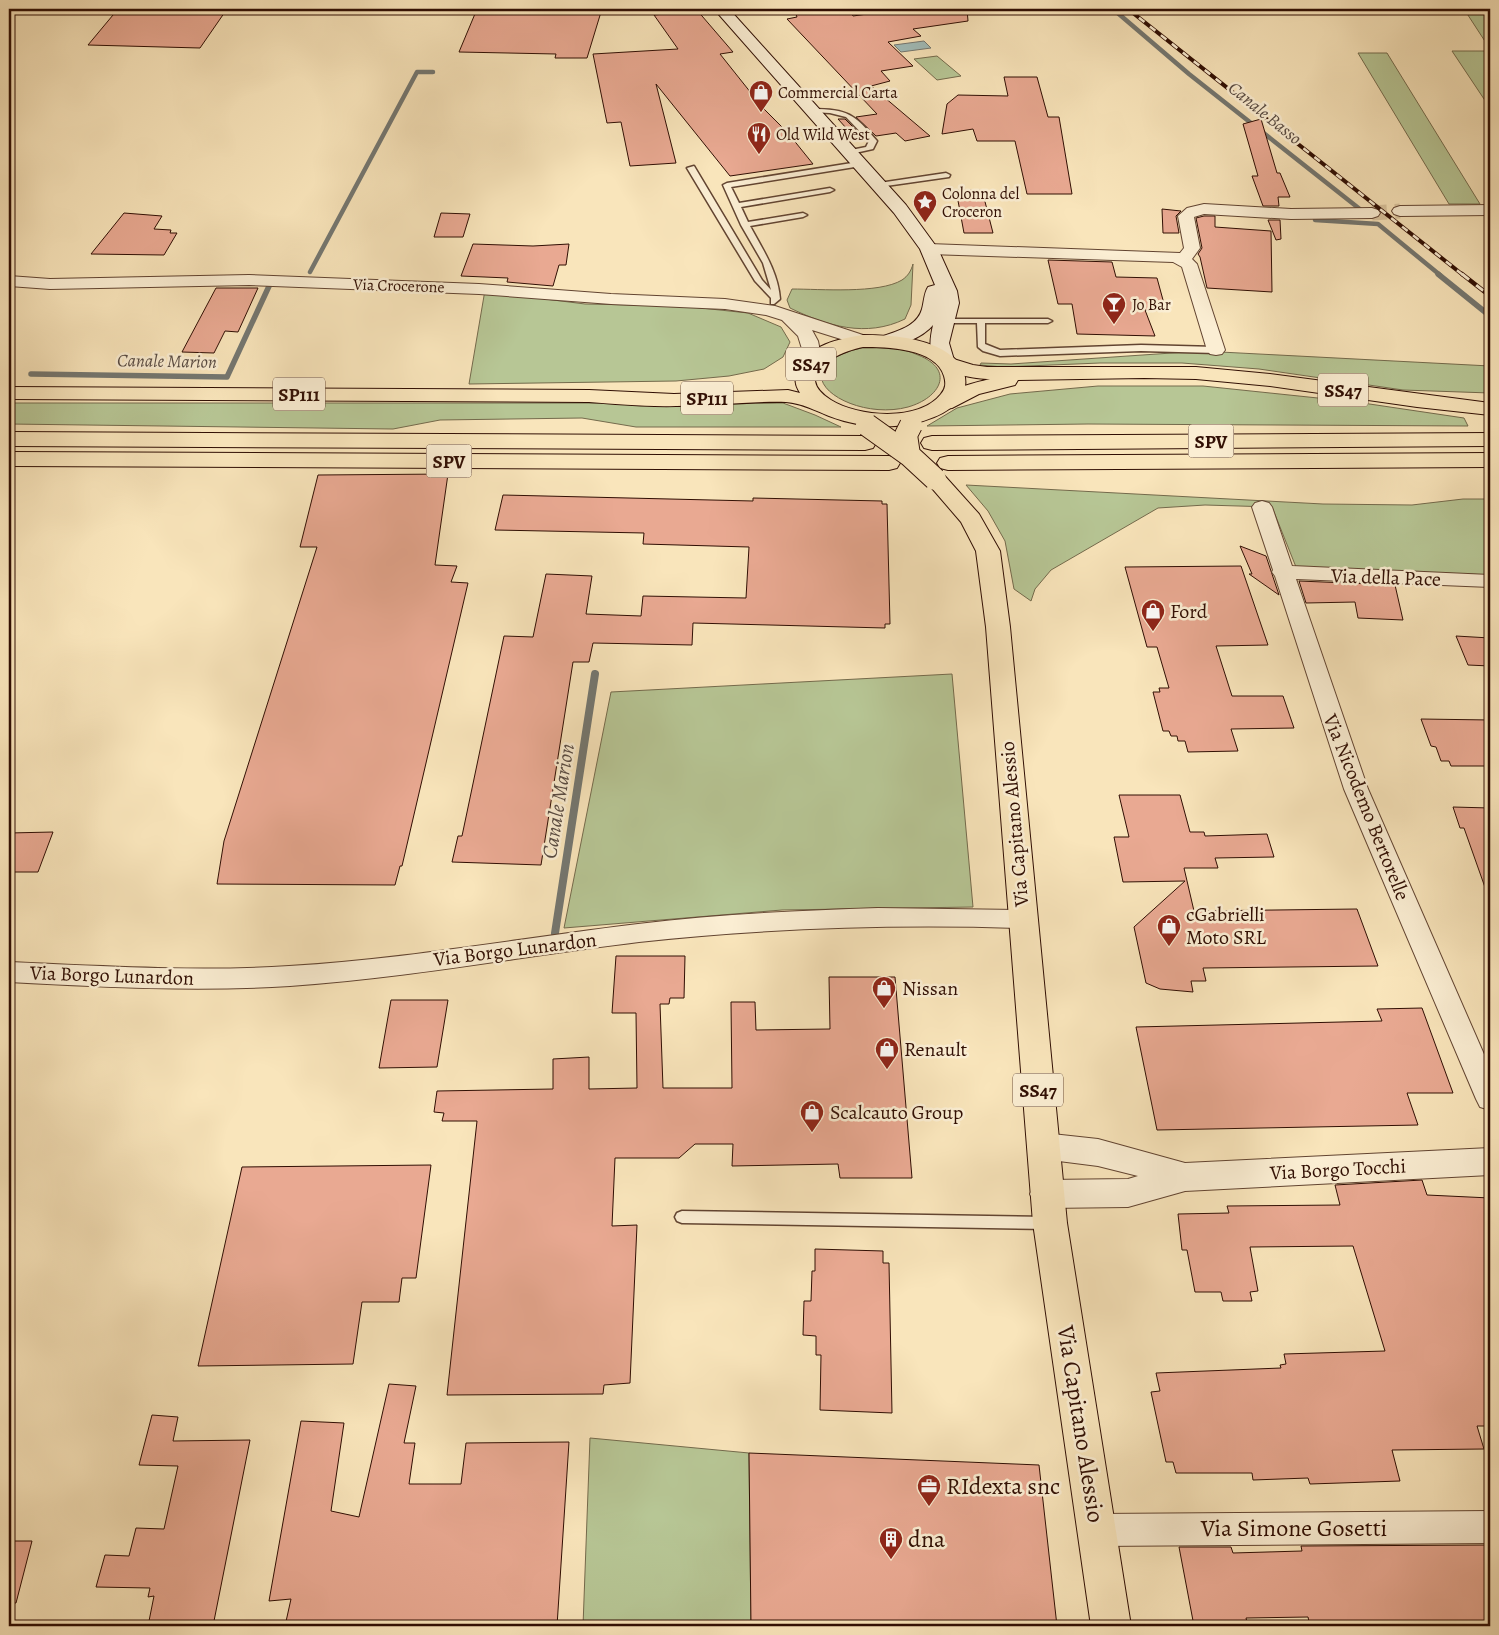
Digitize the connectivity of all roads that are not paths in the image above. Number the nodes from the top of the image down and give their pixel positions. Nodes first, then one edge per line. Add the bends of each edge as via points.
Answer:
1 (721, 9) edge
2 (812, 111) junction
3 (853, 158) junction
4 (691, 168) dead end
5 (946, 176) dead end
6 (879, 185) junction
7 (830, 190) dead end
8 (736, 206) junction
9 (1490, 210) edge
10 (1400, 211) tunnel mouth
11 (1372, 213) tunnel mouth
12 (803, 215) dead end
13 (745, 225) junction
14 (929, 248) junction
15 (1182, 259) junction
16 (938, 271) junction
17 (9, 281) edge
18 (773, 305) junction
19 (788, 317) junction
20 (945, 321) junction
21 (1048, 321) dead end
22 (981, 322) junction
23 (863, 341) junction
24 (888, 341) junction
25 (1216, 350) joint
26 (945, 362) junction
27 (810, 364) junction
28 (1071, 374) junction
29 (9, 393) edge
30 (589, 396) junction
31 (944, 403) junction
32 (824, 405) junction
33 (1490, 409) edge
34 (918, 419) junction
35 (862, 428) junction
36 (9, 439) edge
37 (1490, 439) edge
38 (932, 443) dead end
39 (9, 459) edge
40 (899, 459) junction
41 (1490, 460) edge
42 (941, 471) junction
43 (1262, 507) dead end
44 (1282, 572) junction
45 (1490, 581) edge
46 (1022, 919) junction
47 (9, 972) edge
48 (1490, 1100) edge
49 (1043, 1146) junction
50 (1490, 1162) edge
51 (1186, 1177) junction
52 (1049, 1208) junction
53 (682, 1217) dead end
54 (1490, 1527) edge
55 (1097, 1530) junction
56 (1111, 1626) edge

1 - 2 main road
2 - 3 main road
2 - 3 lane via 848,115 873,141 869,149
3 - 6 main road
3 - 8 lane via 727,185
4 - 18 lane
5 - 6 lane
6 - 14 main road
7 - 8 lane
8 - 13 lane
9 - 10 street
11 - 15 street via 1192,211 1186,216 1192,248
12 - 13 lane
13 - 18 lane via 775,281
14 - 15 street via 1171,256
14 - 16 main road
15 - 25 street via 1189,264
16 - 20 main road via 949,303
16 - 24 main road via 930,318 919,328
17 - 18 street, Via Crocerone via 50,284 248,280 479,288 611,299
18 - 19 street, Via Crocerone
19 - 23 street, Via Crocerone
19 - 27 street, Via Crocerone via 805,330 811,342
20 - 22 lane
20 - 26 main road via 939,343
21 - 22 lane
22 - 25 lane via 981,344 1000,353 1141,348
23 - 24 main road, SS47
23 - 27 main road, SS47 via 833,348
24 - 26 main road, SS47 via 920,348
26 - 28 main road, SS47 via 987,374
26 - 31 main road via 954,373 956,384 953,394
27 - 30 main road, SP111 via 774,380
27 - 32 main road, SS47 via 805,381 810,393
28 - 31 main road, SS47 via 982,387
28 - 33 main road, SS47 via 1196,373
29 - 30 main road, SP111
30 - 32 main road, SP111 via 674,400 788,396
31 - 34 main road, SS47
32 - 35 main road, SS47
34 - 35 main road, SS47 via 887,420
34 - 40 main road, bridge via 906,435
35 - 36 main road, SPV
35 - 40 main road, Via Capitano Alessio / SS47, bridge
37 - 38 main road, SPV
39 - 40 main road, SPV
40 - 42 main road, Via Capitano Alessio / SS47, bridge
41 - 42 main road, SPV
42 - 46 main road, Via Capitano Alessio / SS47 via 988,551 998,627
43 - 44 street, Via Nicodemo Bertorelle
44 - 45 street, Via della Pace
44 - 48 street, Via Nicodemo Bertorelle via 1356,789
46 - 47 street, Via Borgo Lunardon via 811,918 641,933 289,976 176,978
46 - 49 main road, Via Capitano Alessio / SS47
49 - 51 main road, Via Borgo Tocchi via 1076,1147
49 - 52 main road, Via Capitano Alessio / SS47
50 - 51 main road, Via Borgo Tocchi
51 - 52 main road, Via Borgo Tocchi via 1128,1193 1080,1195
52 - 53 lane
52 - 55 main road, Via Capitano Alessio / SS47
54 - 55 street, Via Simone Gosetti
55 - 56 main road, Via Capitano Alessio / SS47

